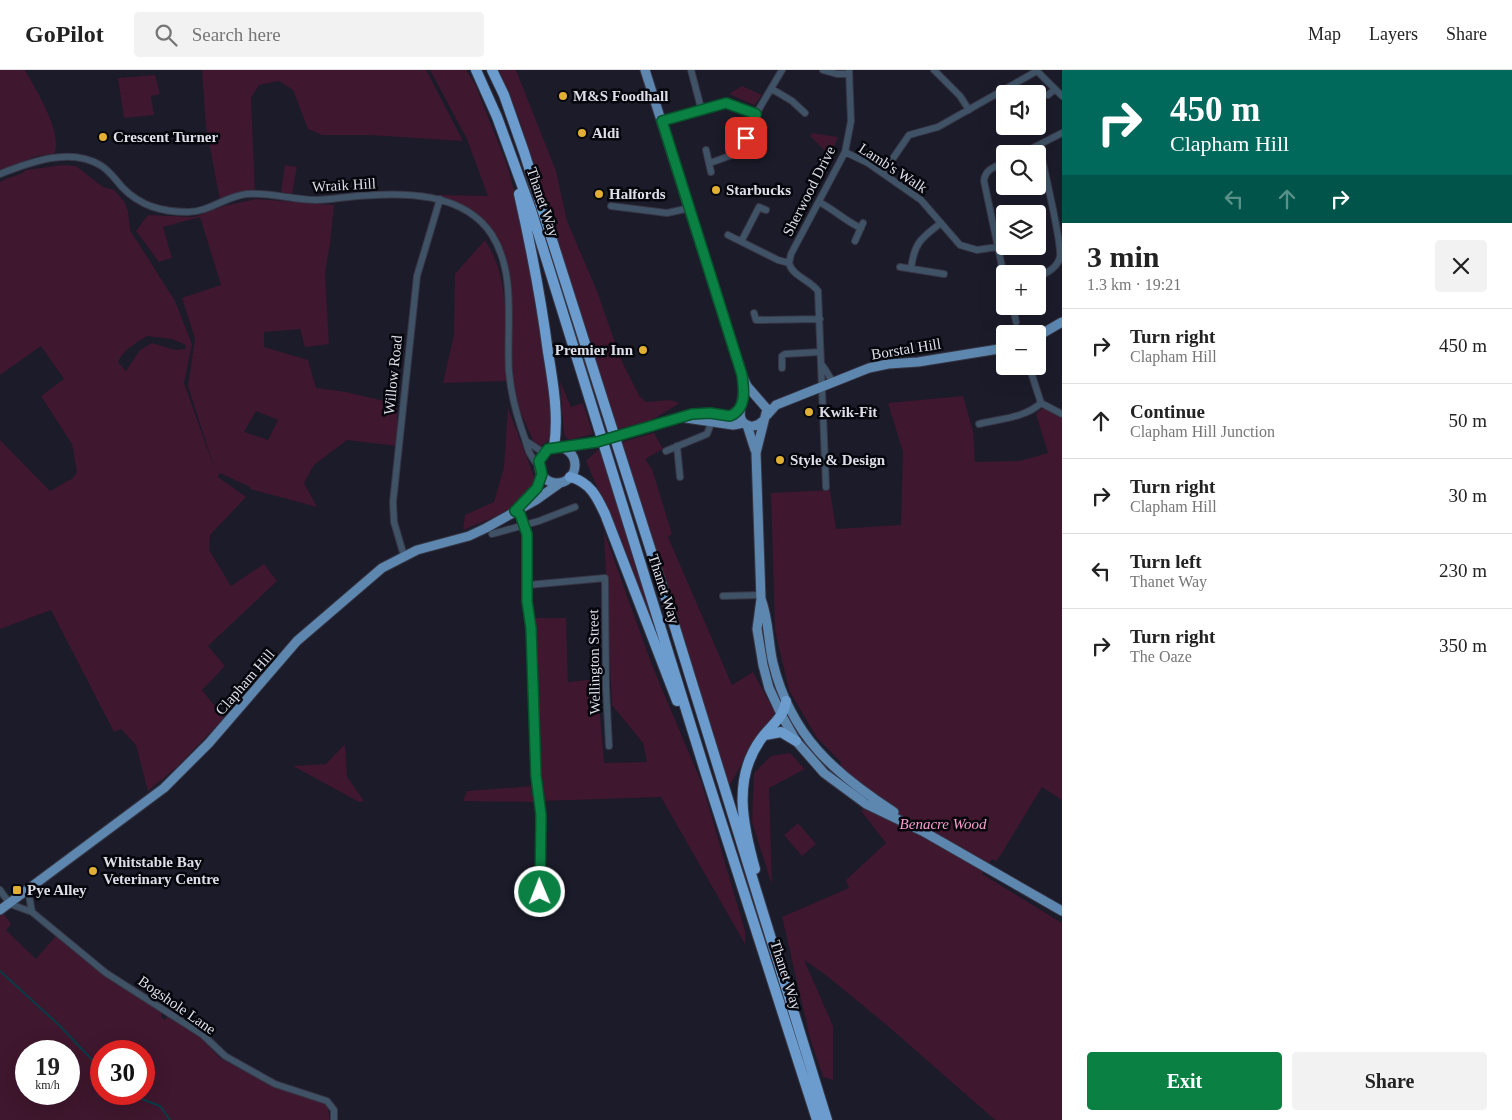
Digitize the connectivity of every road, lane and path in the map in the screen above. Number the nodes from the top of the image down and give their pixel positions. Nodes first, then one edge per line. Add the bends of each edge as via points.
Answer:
1 (476, 70) edge
2 (492, 70) edge
3 (645, 70) edge
4 (691, 70) edge
5 (782, 70) edge
6 (824, 70) edge
7 (934, 70) edge
8 (1037, 71) edge
9 (849, 72) edge
10 (772, 89) junction
11 (1055, 89) junction
12 (1048, 95) dead end
13 (1062, 96) edge
14 (701, 108) junction
15 (969, 110) junction
16 (805, 113) dead end
17 (756, 114) junction
18 (662, 121) junction
19 (1062, 133) edge
20 (1038, 145) edge
21 (706, 150) dead end
22 (746, 150) junction
23 (760, 152) dead end
24 (845, 152) junction
25 (511, 154) junction
26 (710, 163) junction
27 (996, 166) edge
28 (711, 172) dead end
29 (883, 173) junction
30 (0, 174) edge
31 (1046, 180) edge
32 (440, 199) junction
33 (818, 202) junction
34 (611, 206) dead end
35 (690, 208) junction
36 (766, 210) dead end
37 (941, 223) junction
38 (728, 235) dead end
39 (742, 240) junction
40 (855, 241) dead end
41 (996, 242) edge
42 (996, 247) edge
43 (789, 262) junction
44 (900, 267) dead end
45 (911, 269) junction
46 (1046, 273) edge
47 (944, 274) dead end
48 (754, 313) dead end
49 (1012, 315) edge
50 (820, 319) junction
51 (1016, 322) dead end
52 (1062, 322) edge
53 (1046, 331) edge
54 (996, 349) edge
55 (820, 352) junction
56 (822, 365) junction
57 (782, 368) dead end
58 (742, 375) junction
59 (1032, 375) edge
60 (833, 382) junction
61 (823, 385) junction
62 (750, 389) junction
63 (787, 400) junction
64 (761, 401) junction
65 (774, 401) junction
66 (1041, 403) junction
67 (741, 406) junction
68 (1062, 414) edge
69 (766, 417) junction
70 (676, 418) junction
71 (712, 421) junction
72 (746, 424) junction
73 (979, 424) dead end
74 (525, 440) junction
75 (597, 442) junction
76 (677, 446) junction
77 (557, 447) junction
78 (666, 451) dead end
79 (544, 453) junction
80 (756, 453) junction
81 (574, 461) junction
82 (540, 470) junction
83 (570, 477) junction
84 (680, 477) dead end
85 (560, 483) junction
86 (826, 487) dead end
87 (571, 506) dead end
88 (517, 510) junction
89 (524, 526) junction
90 (492, 534) dead end
91 (404, 556) junction
92 (528, 585) junction
93 (723, 596) dead end
94 (761, 597) junction
95 (786, 702) junction
96 (782, 716) junction
97 (764, 735) junction
98 (796, 741) junction
99 (610, 746) dead end
100 (704, 771) junction
101 (922, 831) junction
102 (0, 890) edge
103 (28, 890) junction
104 (540, 892) dead end
105 (10, 904) junction
106 (0, 910) edge
107 (1062, 911) edge
108 (32, 912) junction
109 (773, 949) junction
110 (334, 1120) edge
111 (817, 1120) edge
112 (827, 1120) edge

1 - 25 highway, Thanet Way
2 - 109 highway, Thanet Way via 524,152
3 - 18 main road
4 - 14 street
5 - 10 street
6 - 9 street via 837,74
7 - 15 street
8 - 11 street
8 - 15 street
9 - 24 street, Sherwood Drive via 851,121
10 - 16 street
10 - 17 street
11 - 12 street
11 - 13 street
14 - 17 street via 726,103
14 - 18 street
15 - 29 street via 938,127 909,135
17 - 22 street via 747,133
18 - 35 main road
19 - 20 street
21 - 26 street
22 - 23 street
22 - 26 street
24 - 29 street, Lamb's Walk
24 - 33 street, Sherwood Drive
25 - 77 highway via 541,300 557,420
25 - 100 highway, Thanet Way via 577,354
26 - 28 street
27 - 41 street via 988,170 984,181
29 - 37 street, Lamb's Walk via 922,200
30 - 32 street, Wraik Hill via 62,156 89,159 102,166 140,203 171,211 190,212 247,194 318,200 388,195
31 - 46 street via 1061,246 1058,263
32 - 74 street, Wraik Hill via 473,215 491,235 500,254 509,298 510,380
32 - 91 street, Willow Road via 417,276 393,502 394,522
33 - 40 street via 836,210 850,224 862,226
33 - 43 street, Sherwood Drive
34 - 35 street via 667,213
35 - 58 main road
36 - 39 street via 759,207
37 - 42 street, Lamb's Walk via 956,242 966,247 978,250
37 - 45 street via 919,241
38 - 39 street
39 - 43 street via 778,260
43 - 50 street via 792,270 818,291
44 - 45 street
45 - 47 street
48 - 50 street via 756,320
49 - 51 street
50 - 55 street
52 - 53 main road
54 - 60 main road, Borstal Hill via 888,364
55 - 56 street
55 - 57 street via 785,354 782,356
56 - 60 street
56 - 61 street
58 - 62 main road
58 - 67 main road
59 - 66 street
60 - 61 main road, Borstal Hill
61 - 63 main road, Borstal Hill
61 - 86 street
62 - 64 main road
62 - 65 main road via 762,398
63 - 65 main road, Borstal Hill
63 - 69 main road, Borstal Hill via 776,405
64 - 65 main road, Borstal Hill
64 - 67 main road via 752,398
64 - 69 main road via 767,409
66 - 68 street
66 - 73 street via 1020,415
67 - 70 main road via 730,416 702,412
67 - 72 main road via 740,418
69 - 72 main road via 758,425
69 - 80 main road
70 - 71 main road
70 - 75 main road, bridge
71 - 72 main road
71 - 76 street via 707,434
72 - 80 main road
74 - 79 street
74 - 82 street, Wraik Hill
75 - 77 main road
75 - 81 main road via 581,451
76 - 78 street
76 - 84 street
77 - 79 main road
77 - 81 main road via 569,452
79 - 82 main road
80 - 94 main road
81 - 83 main road
82 - 85 main road via 550,482
82 - 88 main road, Clapham Hill via 532,494
83 - 85 main road
83 - 100 highway via 592,489 609,521
85 - 88 main road, Clapham Hill
87 - 89 street
88 - 89 street
88 - 91 main road, Clapham Hill via 469,536
89 - 90 street
89 - 92 street
91 - 103 main road, Clapham Hill via 382,568 315,624 209,743 164,788
92 - 99 street, Wellington Street via 605,578
92 - 104 street via 536,776 541,815
93 - 94 street
94 - 95 main road via 766,610 772,662
94 - 96 main road via 758,640 767,681
95 - 96 highway
95 - 101 main road via 805,736 832,767 860,790
96 - 97 highway
96 - 98 main road
97 - 98 highway via 781,732
97 - 109 highway via 746,773 742,816 767,912
98 - 101 main road via 820,769 850,794
100 - 111 highway, Thanet Way
101 - 107 main road
102 - 105 street
103 - 105 main road, Clapham Hill
103 - 108 street
105 - 106 main road, Clapham Hill
105 - 108 street, Bogshole Lane
108 - 110 street, Bogshole Lane via 106,974 203,1035 225,1056 275,1084 327,1101 334,1110
109 - 112 highway, Thanet Way

